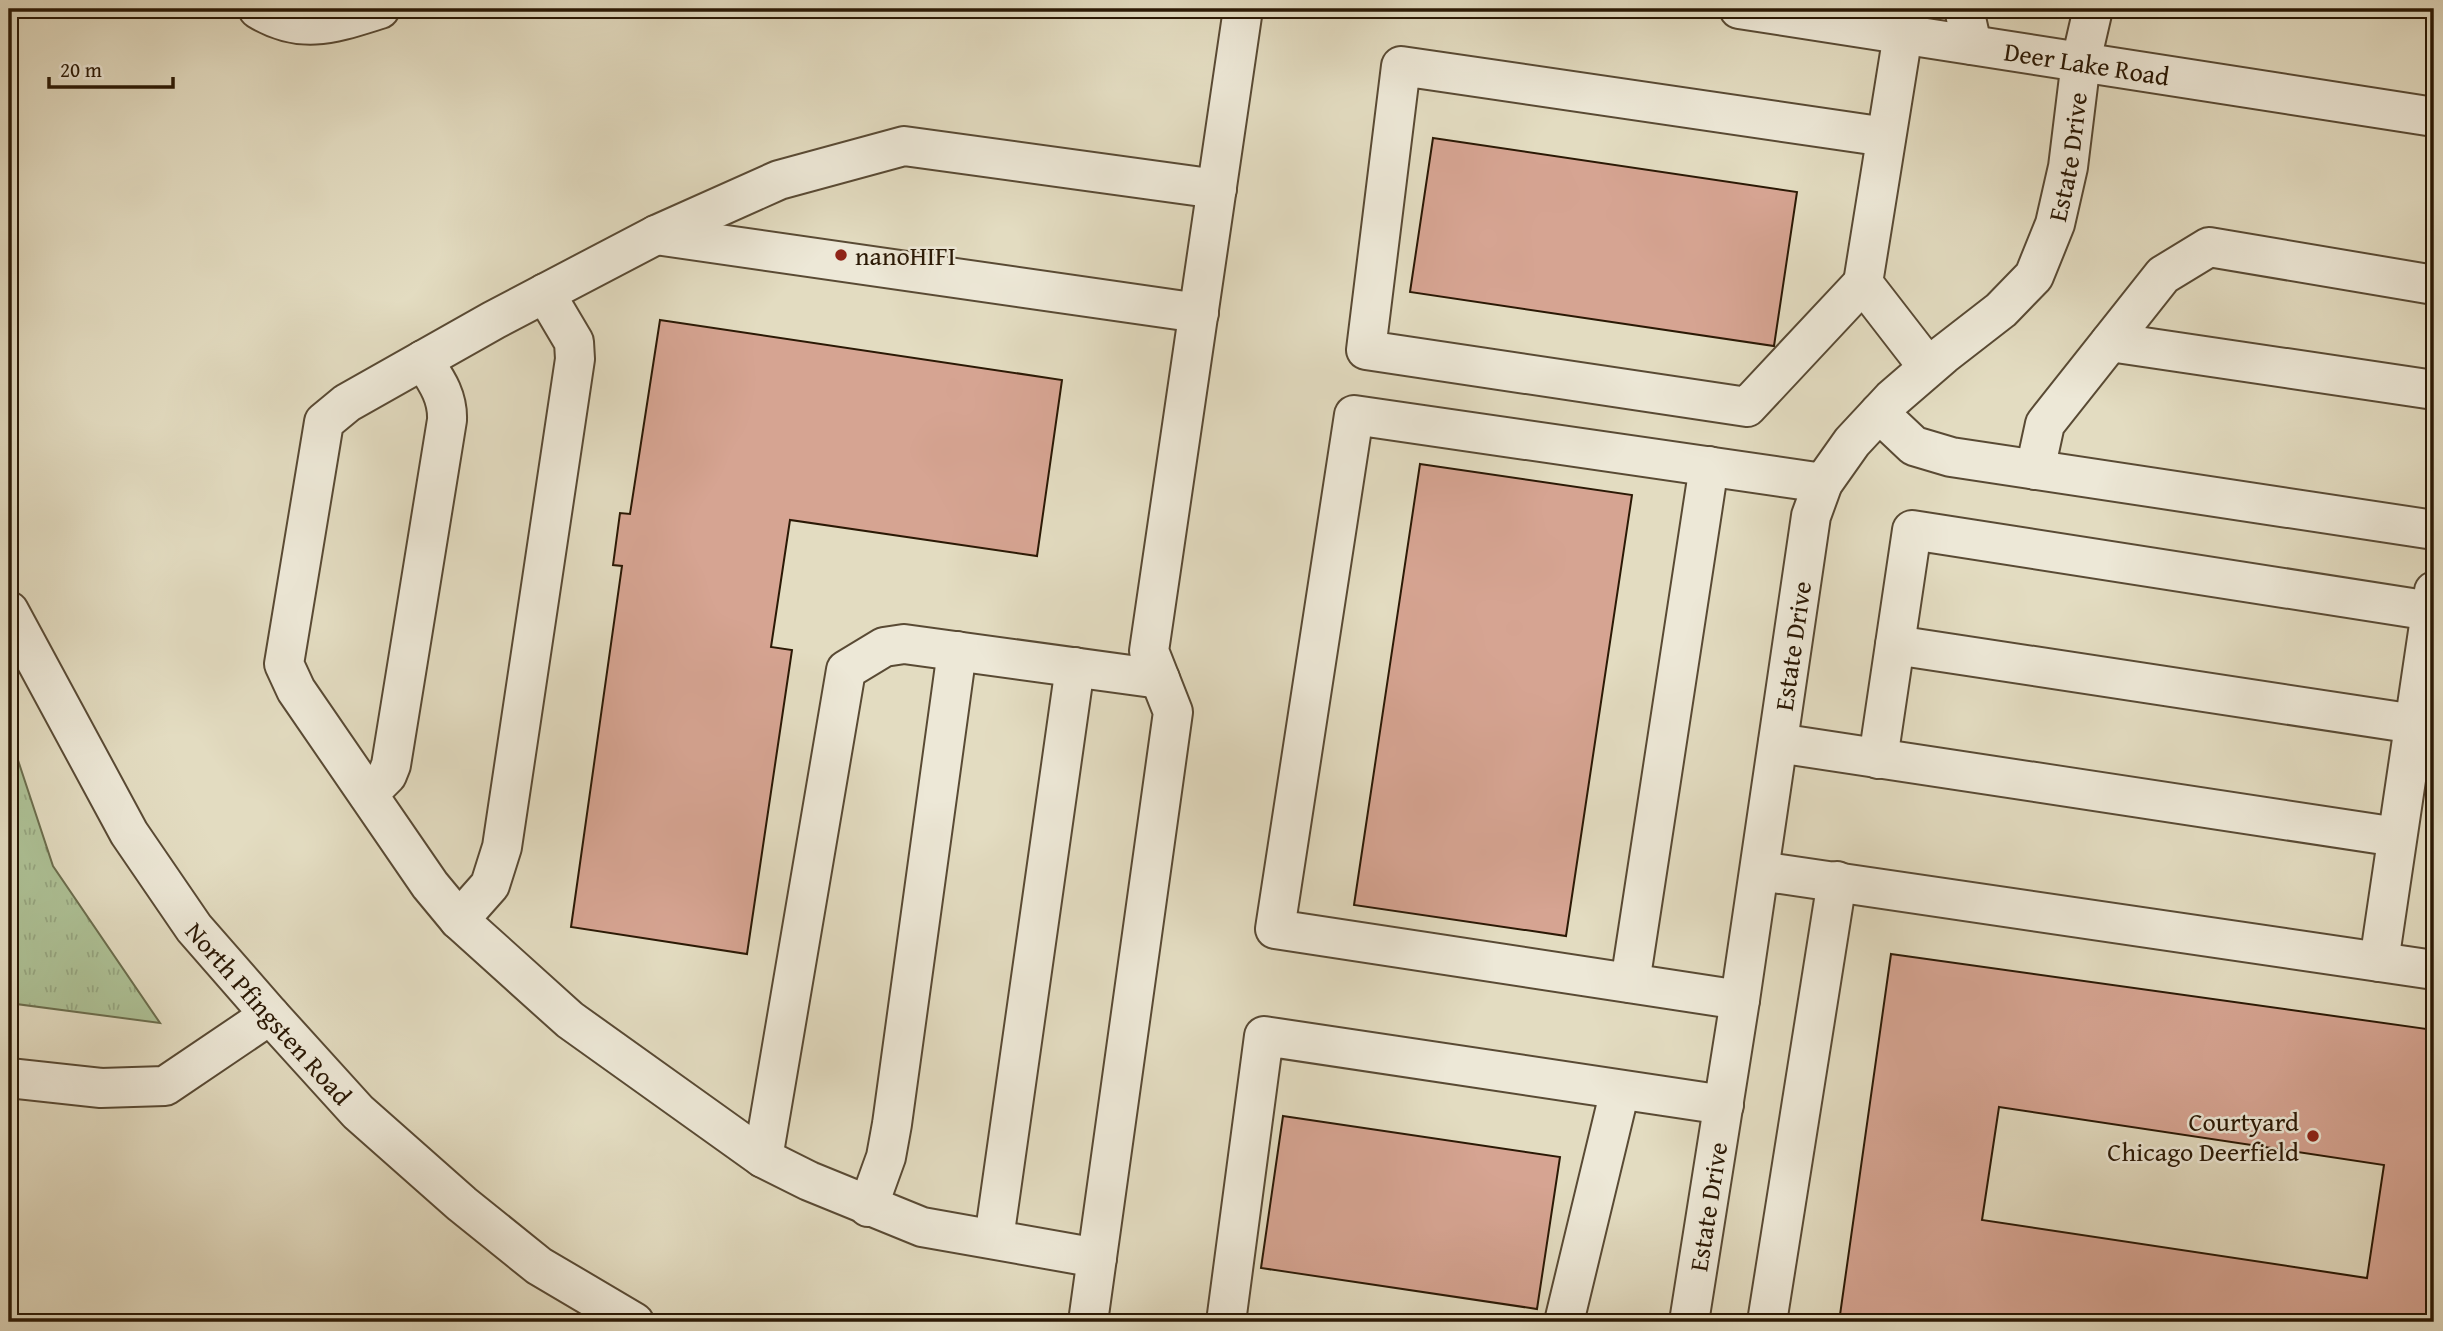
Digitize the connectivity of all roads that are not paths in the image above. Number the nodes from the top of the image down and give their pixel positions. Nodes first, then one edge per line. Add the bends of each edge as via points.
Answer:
1 (258, 9) edge
2 (380, 9) edge
3 (1243, 9) edge
4 (1739, 9) edge
5 (2093, 9) edge
6 (1968, 27) edge
7 (1903, 34) junction
8 (2081, 61) junction
9 (2434, 117) edge
10 (1886, 137) junction
11 (1217, 189) junction
12 (656, 235) junction
13 (1863, 283) junction
14 (2434, 285) edge
15 (545, 293) junction
16 (1199, 313) junction
17 (2110, 342) junction
18 (423, 360) junction
19 (1928, 367) junction
20 (2434, 390) edge
21 (1879, 413) junction
22 (1709, 466) junction
23 (2035, 470) junction
24 (1823, 483) junction
25 (2434, 530) edge
26 (2433, 601) edge
27 (9, 611) edge
28 (1895, 645) junction
29 (957, 651) junction
30 (1075, 667) junction
31 (1160, 679) junction
32 (2415, 724) junction
33 (1779, 743) junction
34 (1878, 759) junction
35 (368, 794) junction
36 (2397, 837) junction
37 (1760, 871) junction
38 (1837, 881) junction
39 (459, 920) junction
40 (2379, 962) junction
41 (2434, 970) edge
42 (1629, 983) junction
43 (1740, 1000) junction
44 (270, 1015) junction
45 (9, 1078) edge
46 (1620, 1090) junction
47 (1724, 1105) junction
48 (763, 1158) junction
49 (868, 1207) junction
50 (993, 1240) junction
51 (1097, 1258) junction
52 (634, 1322) edge
53 (1088, 1322) edge
54 (1226, 1322) edge
55 (1564, 1322) edge
56 (1689, 1322) edge
57 (1767, 1322) edge

1 - 2 street via 292,24 314,26
3 - 11 street
4 - 7 street, Deer Lake Road
5 - 8 street, Estate Drive
6 - 7 street, Deer Lake Road
6 - 8 street, Deer Lake Road
7 - 10 street
8 - 9 street, Deer Lake Road
8 - 19 street, Estate Drive via 2068,167 2055,224 2034,276 2001,310
10 - 13 street
10 - 13 street via 1402,66 1366,350 1747,407
11 - 12 street via 904,146 779,180
11 - 16 street
12 - 15 street
12 - 16 street
13 - 19 street
14 - 17 street via 2208,247 2164,275
15 - 18 street
15 - 39 street via 574,342 575,359 502,847 490,885
16 - 31 street via 1149,651
17 - 20 street
17 - 23 street via 2045,424
18 - 35 street via 444,395 447,420 391,765
18 - 35 street via 347,403 324,422 284,664 296,690
19 - 21 street, Estate Drive
21 - 23 street via 1914,446 1951,457
21 - 24 street, Estate Drive
22 - 24 street
22 - 42 street
22 - 42 street via 1354,415 1275,929
23 - 25 street
24 - 33 street, Estate Drive via 1811,516
26 - 28 street via 1912,530
26 - 32 street
27 - 44 street, North Pfingsten Road via 130,833 194,928
28 - 32 street
28 - 34 street
29 - 30 street
29 - 48 street via 904,644 884,647 846,670
29 - 49 street via 892,1124
30 - 31 street
30 - 50 street
31 - 51 street via 1173,712
32 - 36 street
33 - 34 street
33 - 37 street, Estate Drive
34 - 36 street
35 - 39 street
36 - 40 street
37 - 38 street
37 - 43 street, Estate Drive
38 - 40 street
38 - 57 street
39 - 48 street via 570,1020
40 - 41 street
42 - 43 street
43 - 47 street, Estate Drive
44 - 45 street via 164,1086 101,1088
44 - 52 street, North Pfingsten Road via 358,1112 462,1204 539,1266
46 - 47 street
46 - 54 street via 1264,1036
46 - 55 street
47 - 56 street, Estate Drive
48 - 49 street
49 - 50 street via 922,1227
50 - 51 street
51 - 53 street

